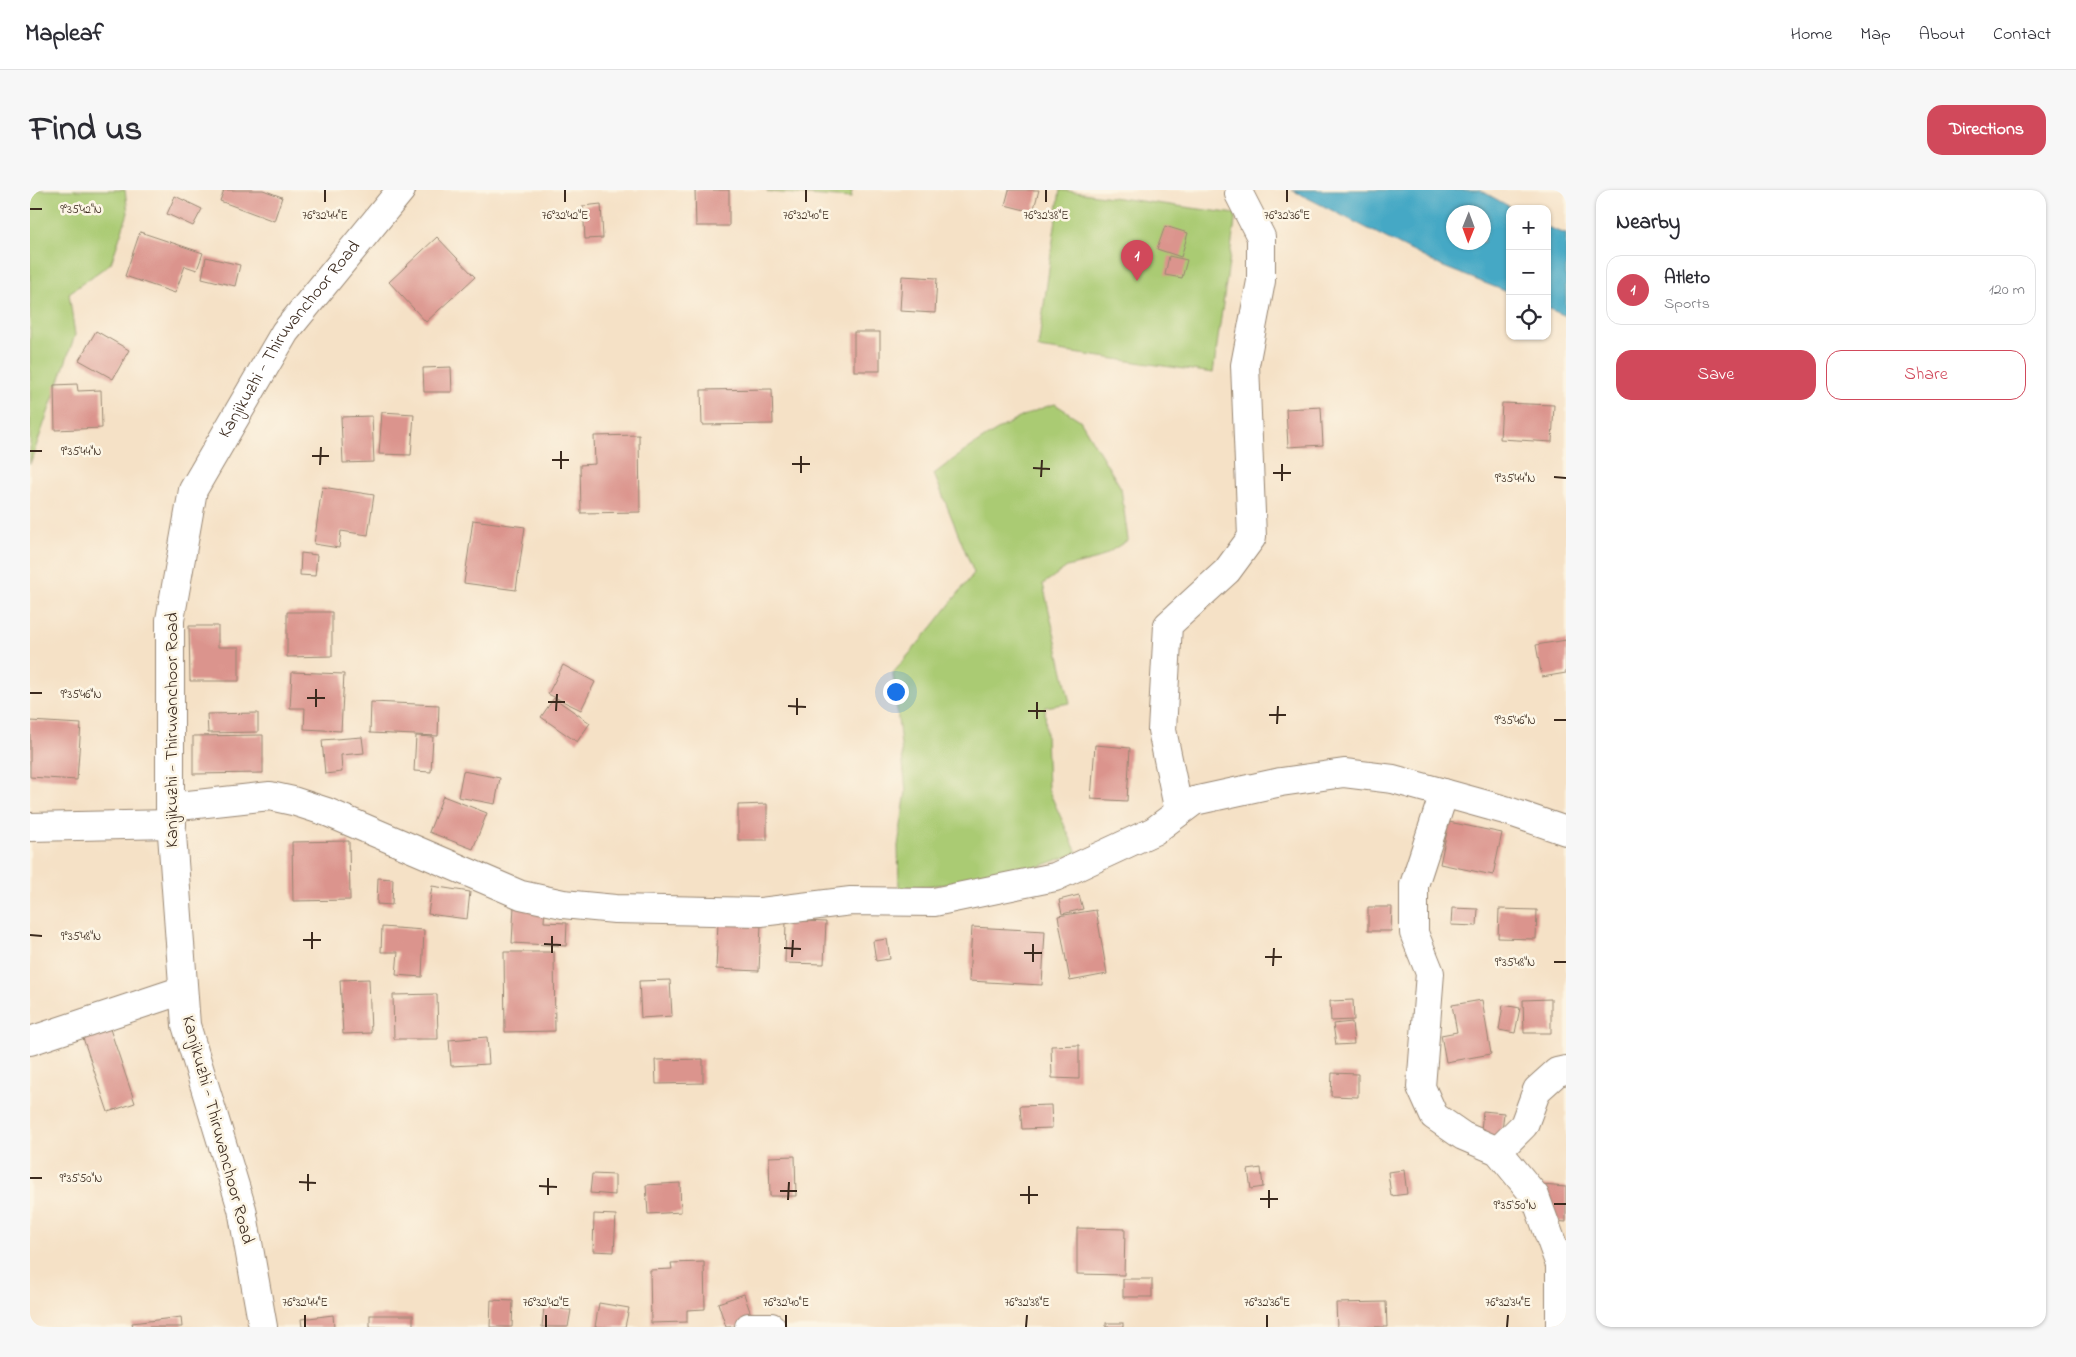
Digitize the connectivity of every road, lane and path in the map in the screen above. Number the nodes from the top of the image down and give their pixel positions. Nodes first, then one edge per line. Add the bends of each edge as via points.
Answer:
1 (401, 190) edge
2 (1239, 194) dead end
3 (1444, 793) junction
4 (1179, 812) junction
5 (171, 815) junction
6 (30, 827) edge
7 (1566, 831) edge
8 (183, 990) junction
9 (30, 1041) edge
10 (1566, 1070) edge
11 (1498, 1151) junction
12 (263, 1327) edge
13 (749, 1327) edge
14 (772, 1327) edge
15 (1560, 1327) edge

1 - 5 street, Kanjikuzhi - Thiruvanchoor Road via 285,332 193,490 170,620
2 - 4 street via 1261,237 1261,281 1245,365 1252,537 1227,571 1168,625 1162,730
3 - 4 street via 1393,779 1344,773 1194,800
3 - 7 street
3 - 11 street via 1414,885 1414,933 1430,973 1421,1087 1434,1116 1463,1136
4 - 5 street via 1154,831 1056,877 934,902 851,901 761,912 615,909 562,904 521,895 327,812 270,796
5 - 6 street
5 - 8 street, Kanjikuzhi - Thiruvanchoor Road
8 - 9 street
8 - 12 street, Kanjikuzhi - Thiruvanchoor Road via 186,1025 242,1209
10 - 11 street via 1557,1072 1537,1090 1524,1125
11 - 15 street via 1535,1196 1560,1265
13 - 14 street

